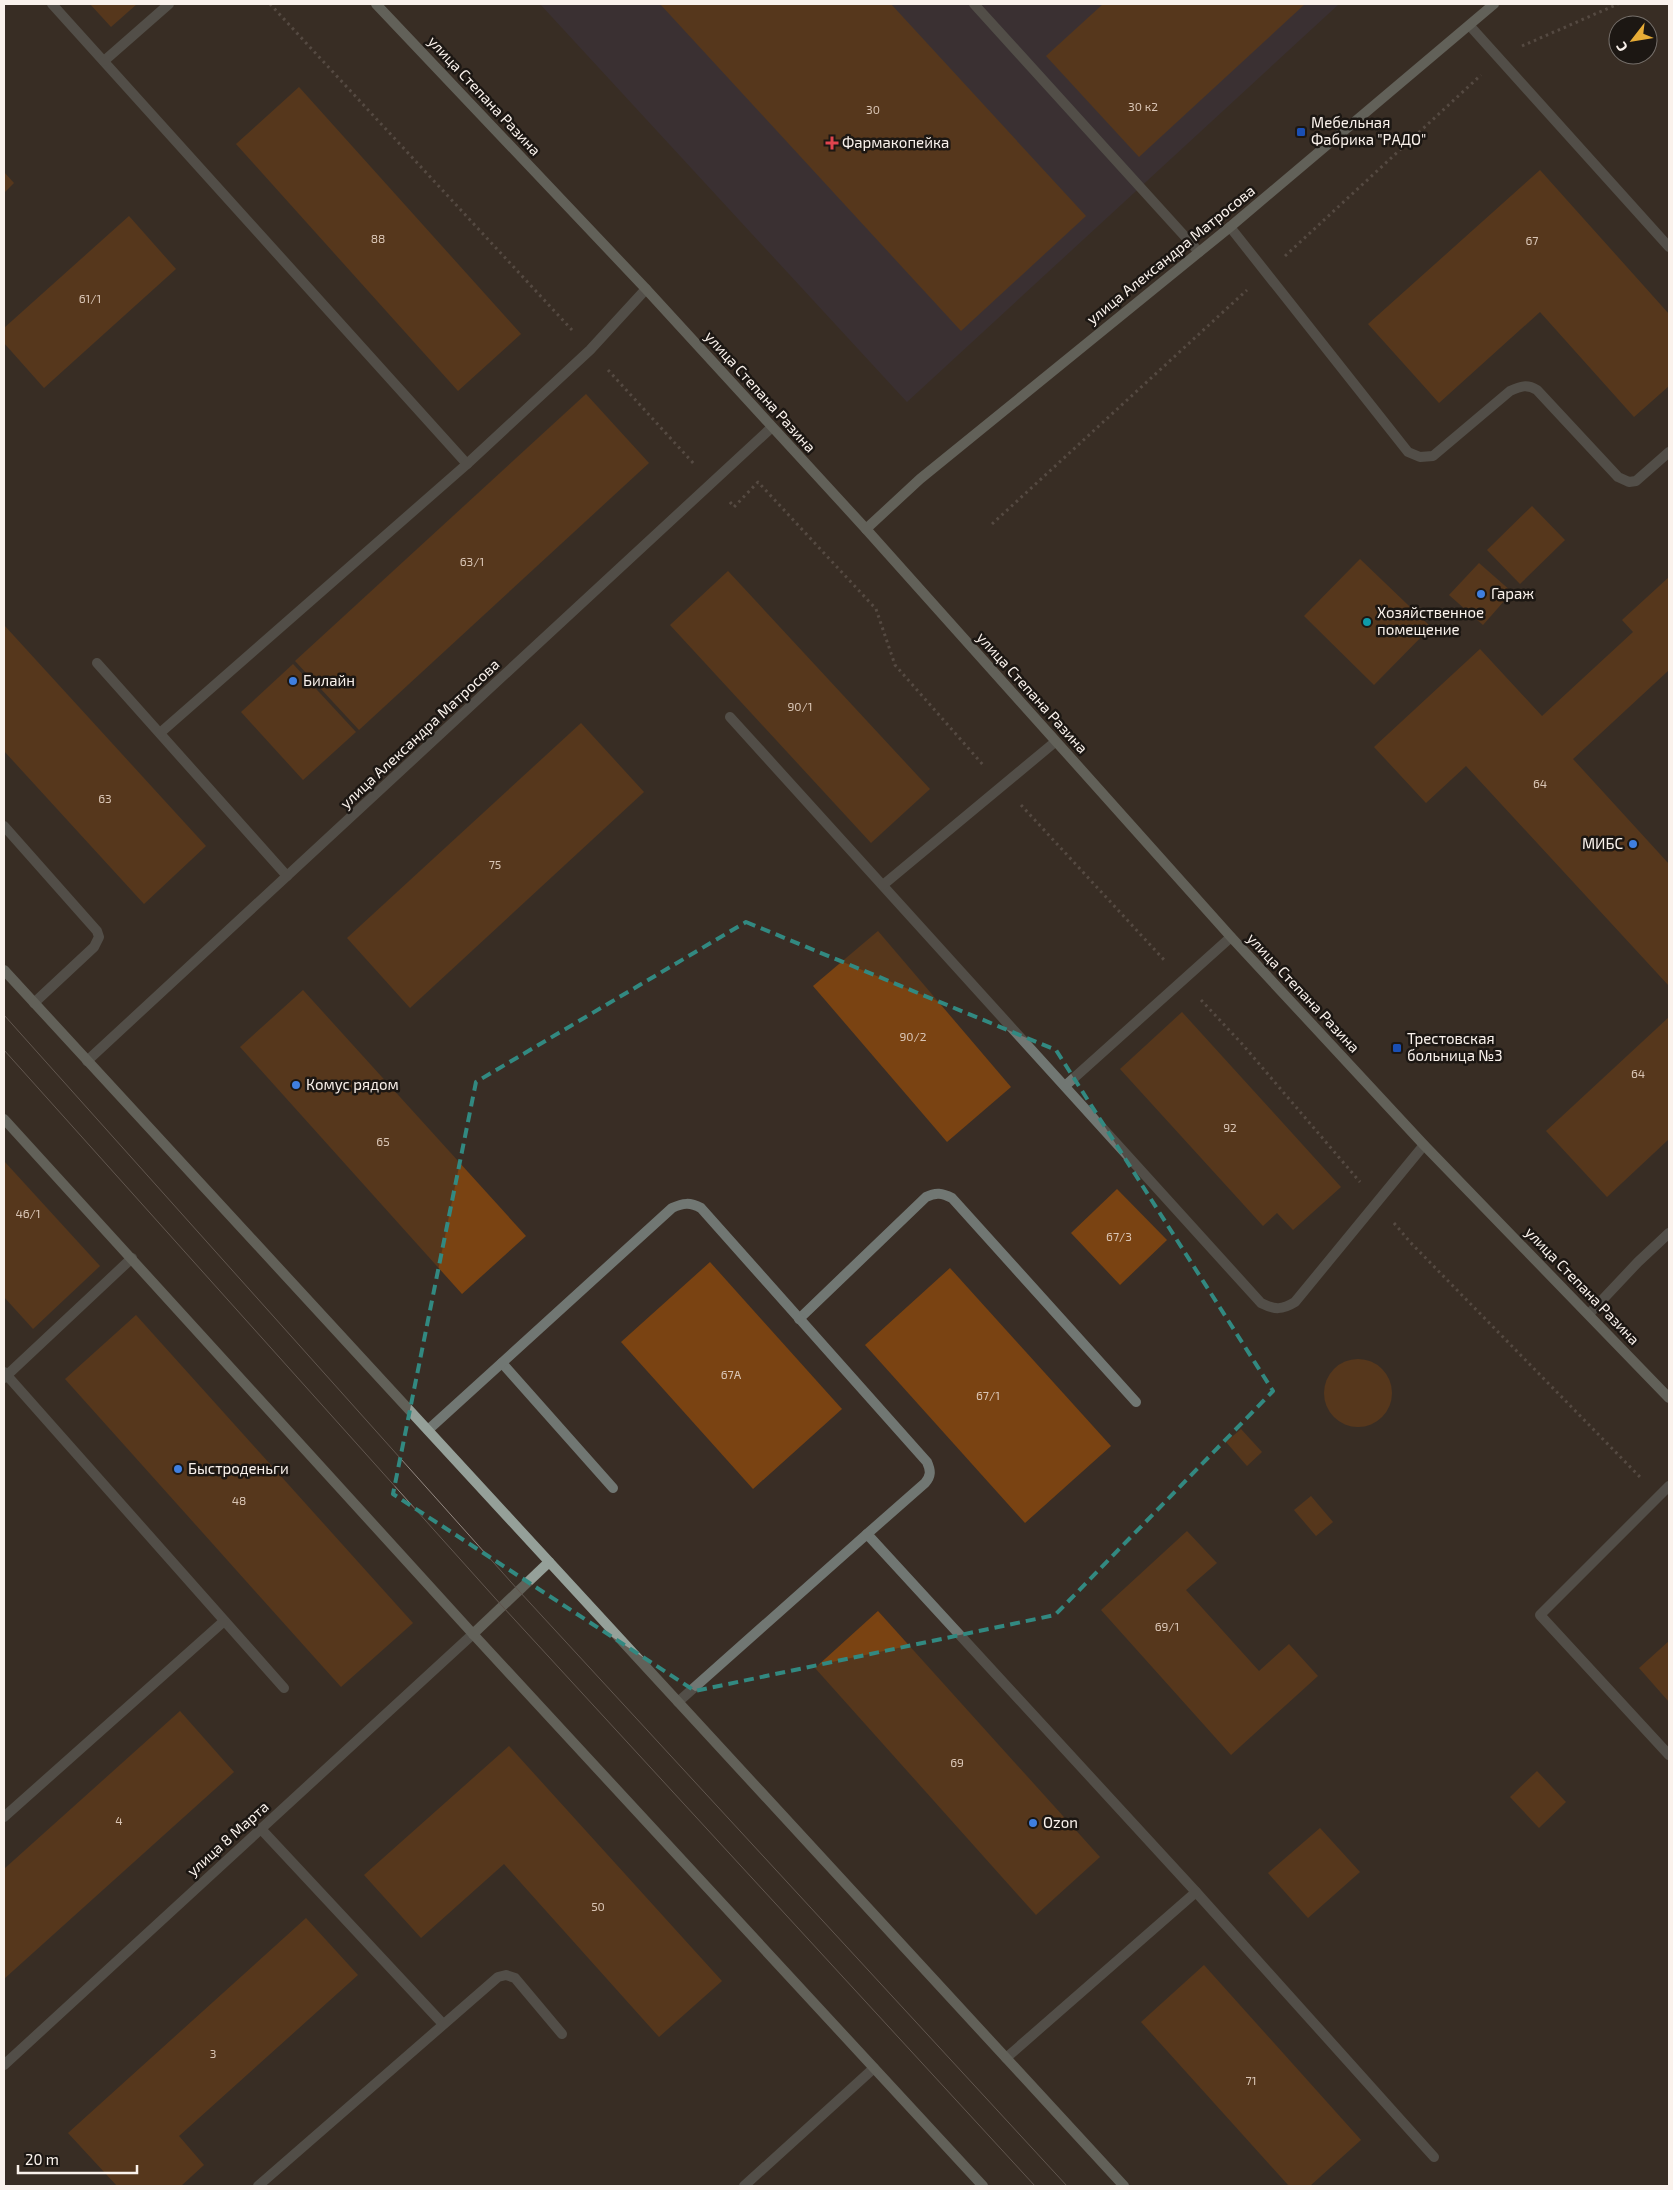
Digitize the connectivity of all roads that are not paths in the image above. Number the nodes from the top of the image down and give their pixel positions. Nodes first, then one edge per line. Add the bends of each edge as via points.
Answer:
1 (52, 4) edge
2 (169, 4) edge
3 (376, 4) edge
4 (1494, 4) edge
5 (979, 6) edge
6 (1470, 26) junction
7 (104, 61) junction
8 (1230, 227) junction
9 (1669, 247) edge
10 (1199, 252) junction
11 (646, 289) junction
12 (771, 428) junction
13 (1669, 452) edge
14 (466, 464) junction
15 (866, 529) junction
16 (97, 664) dead end
17 (730, 717) dead end
18 (160, 733) junction
19 (1056, 742) junction
20 (4, 826) edge
21 (288, 876) junction
22 (883, 885) junction
23 (1231, 937) junction
24 (4, 970) edge
25 (34, 1004) junction
26 (87, 1061) junction
27 (1065, 1086) junction
28 (4, 1119) edge
29 (1424, 1145) junction
30 (1669, 1233) edge
31 (132, 1258) junction
32 (1589, 1314) junction
33 (799, 1319) junction
34 (502, 1363) junction
35 (5, 1375) edge
36 (1669, 1398) edge
37 (1136, 1402) dead end
38 (428, 1430) junction
39 (1669, 1486) edge
40 (613, 1488) dead end
41 (867, 1534) junction
42 (549, 1562) junction
43 (224, 1622) junction
44 (473, 1634) junction
45 (284, 1688) dead end
46 (678, 1702) junction
47 (1669, 1755) edge
48 (4, 1817) edge
49 (262, 1829) junction
50 (1196, 1892) junction
51 (443, 2024) junction
52 (562, 2034) dead end
53 (1006, 2058) junction
54 (4, 2065) edge
55 (874, 2068) junction
56 (1434, 2157) dead end
57 (258, 2186) edge
58 (744, 2186) edge
59 (983, 2186) edge
60 (1124, 2186) edge

1 - 7 street
2 - 7 street
3 - 11 main road, улица Степана Разина
4 - 6 main road, улица Александра Матросова
5 - 10 street
6 - 8 main road, улица Александра Матросова
6 - 9 street
7 - 14 street
8 - 10 main road, улица Александра Матросова
8 - 13 street via 1408,452 1420,457 1433,456 1510,391 1529,385 1618,477 1628,482 1643,476
10 - 15 main road, улица Александра Матросова via 920,479
11 - 12 main road, улица Степана Разина
11 - 14 street via 590,350
12 - 15 main road, улица Степана Разина
12 - 21 street, улица Александра Матросова
14 - 18 street
15 - 19 main road, улица Степана Разина
16 - 18 street
17 - 22 street
18 - 21 street
19 - 22 street
19 - 23 main road, улица Степана Разина
20 - 25 street via 99,937 94,947
21 - 26 street, улица Александра Матросова
22 - 27 street
23 - 27 street
23 - 29 main road, улица Степана Разина
24 - 25 main road
25 - 26 main road
26 - 38 main road
27 - 29 street via 1261,1303 1272,1309 1284,1309 1295,1302
28 - 31 main road
29 - 32 main road, улица Степана Разина
30 - 32 street
31 - 35 street
31 - 44 main road
32 - 36 main road, улица Степана Разина
33 - 34 street via 701,1208 686,1203 672,1208
33 - 37 street via 926,1197 944,1194 952,1198
33 - 41 street via 931,1469 925,1484
34 - 38 street
34 - 40 street
35 - 43 street
38 - 42 main road
39 - 47 street via 1540,1615
41 - 46 street
41 - 50 street
42 - 44 main road
42 - 46 main road
43 - 45 street
43 - 48 street
44 - 49 street, улица 8 Марта
44 - 55 main road
46 - 53 main road
49 - 51 street
49 - 54 street, улица 8 Марта
50 - 53 street
50 - 56 street
51 - 52 street via 498,1976 506,1974 515,1978
51 - 57 street
53 - 60 main road
55 - 58 street
55 - 59 main road

